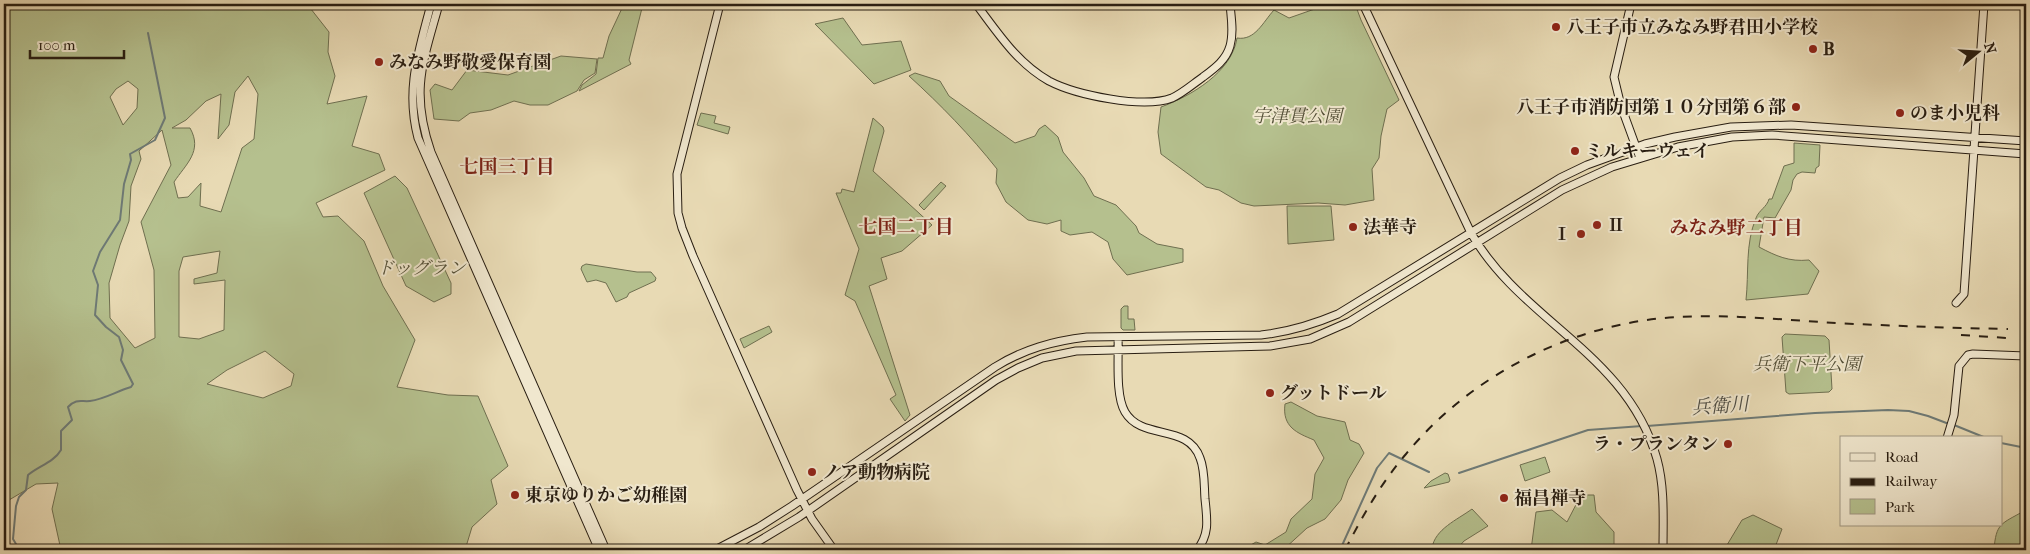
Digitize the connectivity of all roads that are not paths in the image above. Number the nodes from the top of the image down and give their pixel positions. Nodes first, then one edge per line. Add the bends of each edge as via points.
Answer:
1 (431, 4) edge
2 (439, 4) edge
3 (720, 4) edge
4 (976, 4) edge
5 (1230, 4) edge
6 (1363, 4) edge
7 (1631, 4) edge
8 (1984, 4) edge
9 (1974, 138) junction
10 (2026, 141) edge
11 (1636, 147) junction
12 (1973, 150) junction
13 (2026, 154) edge
14 (1640, 158) junction
15 (1471, 233) junction
16 (1476, 242) junction
17 (1956, 303) dead end
18 (1118, 337) junction
19 (1119, 349) junction
20 (2026, 356) edge
21 (1948, 436) edge
22 (802, 500) junction
23 (808, 511) junction
24 (599, 550) edge
25 (606, 550) edge
26 (715, 550) edge
27 (744, 550) edge
28 (834, 550) edge
29 (1197, 550) edge
30 (1663, 550) edge

1 - 24 street via 412,86 418,138
2 - 25 street via 420,82 422,128
3 - 22 street via 680,156 676,186 678,213 693,256
4 - 5 street via 1017,57 1049,80 1082,94 1147,102 1178,95 1222,61 1232,36
6 - 15 street
7 - 11 street via 1614,77 1615,89
8 - 9 street
9 - 10 street
9 - 11 street via 1772,125 1711,129
9 - 12 street
11 - 14 street
11 - 15 street via 1560,178
12 - 13 street
12 - 14 street via 1772,135 1714,140
12 - 17 street via 1964,294
14 - 16 street via 1562,190
15 - 16 street
15 - 18 street via 1338,314 1298,329 1261,335
16 - 19 street via 1349,322 1310,339 1270,346
16 - 30 street via 1506,280 1611,376 1629,398 1658,461
18 - 19 street
18 - 22 street via 1060,340 1014,355
19 - 23 street via 1061,353 1012,370
19 - 29 street via 1120,395 1125,413 1140,426 1183,438 1200,456 1207,528
20 - 21 street via 1968,355 1958,366 1953,419
22 - 23 street
22 - 26 street via 759,528
23 - 27 street
23 - 28 street

